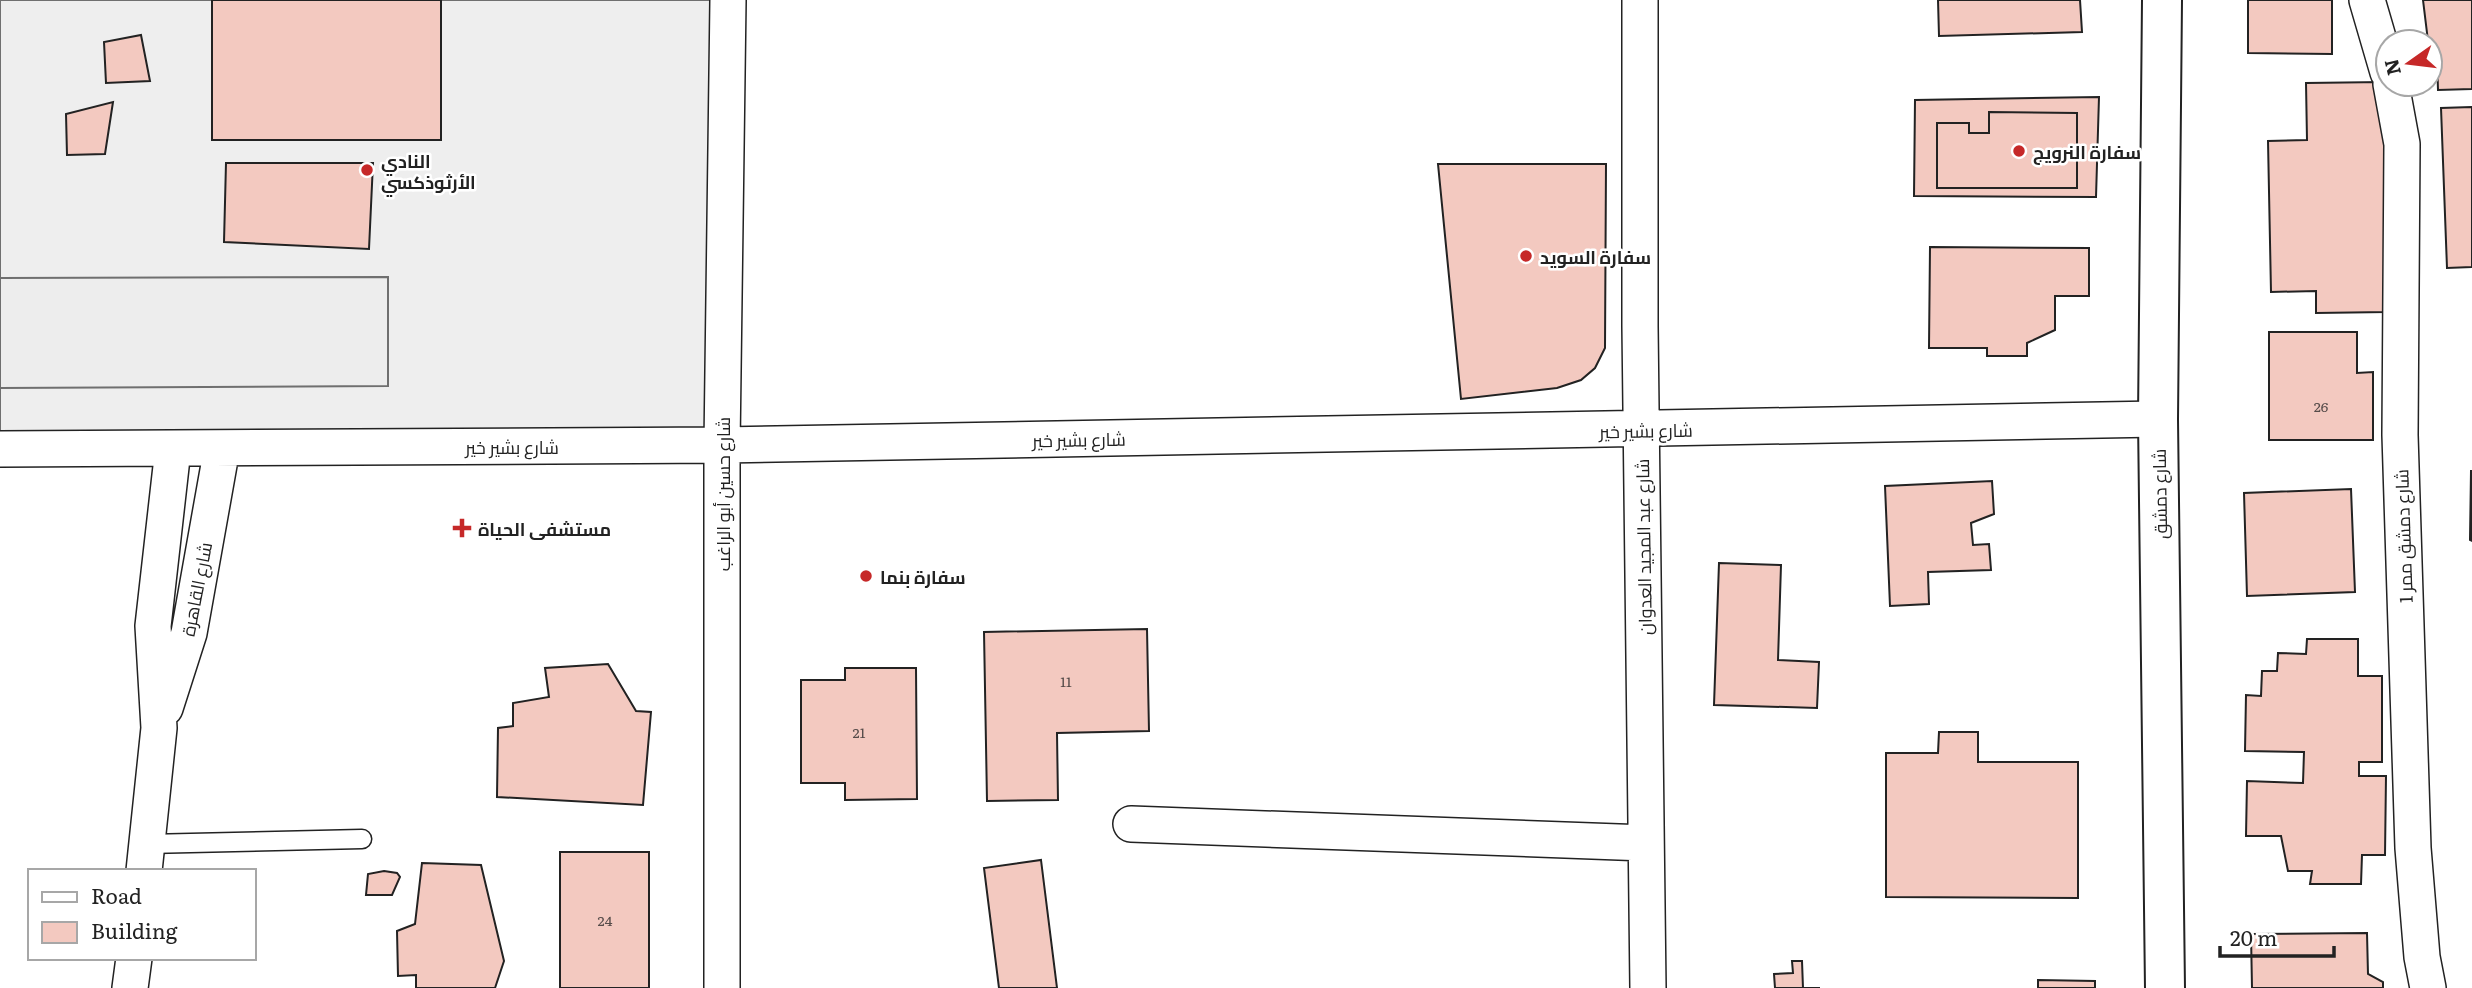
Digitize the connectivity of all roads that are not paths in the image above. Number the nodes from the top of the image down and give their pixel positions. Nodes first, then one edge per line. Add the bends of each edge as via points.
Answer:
1 (728, 0) edge
2 (1640, 0) edge
3 (2162, 0) edge
4 (2367, 0) edge
5 (2375, 28) edge
6 (2394, 98) edge
7 (2158, 419) junction
8 (1641, 430) junction
9 (722, 444) junction
10 (222, 448) junction
11 (0, 449) edge
12 (173, 449) junction
13 (159, 728) junction
14 (1131, 824) dead end
15 (362, 839) dead end
16 (1646, 843) junction
17 (145, 858) edge
18 (134, 960) edge
19 (130, 988) edge
20 (722, 988) edge
21 (1648, 988) edge
22 (2165, 988) edge
23 (2428, 988) edge

1 - 9 street, شارع حسين أبو الراغب
2 - 8 street, شارع عبد المجيد العدوان
3 - 7 street, شارع دمشق
4 - 5 street
6 - 23 street, شارع دمشق ممر 1 via 2402,144 2400,435 2413,848
7 - 8 street, شارع بشير خير
7 - 22 street, شارع دمشق
8 - 9 street, شارع بشير خير
8 - 16 street, شارع عبد المجيد العدوان
9 - 10 street, شارع بشير خير
9 - 20 street, شارع حسين أبو الراغب
10 - 12 street, شارع بشير خير
10 - 13 street, شارع القاهرة via 189,634
11 - 12 street, شارع بشير خير
12 - 13 street, شارع القاهرة via 153,626
13 - 17 street, شارع القاهرة
14 - 16 street
15 - 17 lane
16 - 21 street, شارع عبد المجيد العدوان
18 - 19 street

